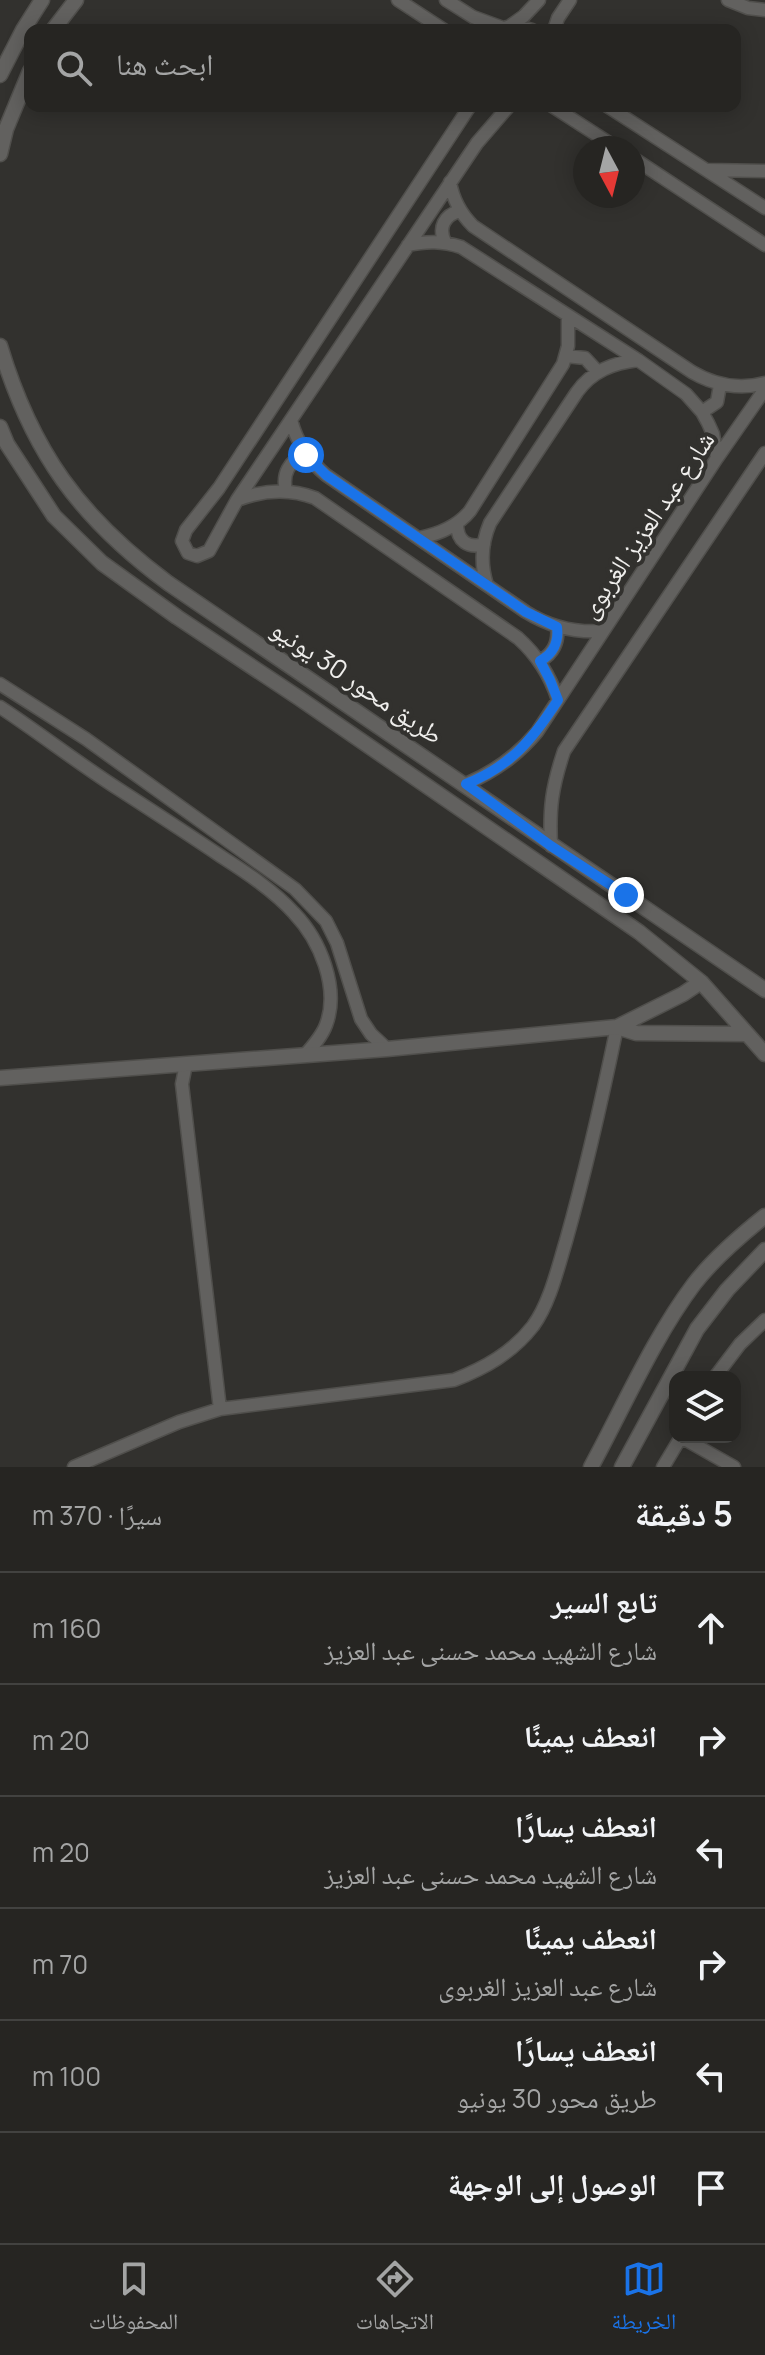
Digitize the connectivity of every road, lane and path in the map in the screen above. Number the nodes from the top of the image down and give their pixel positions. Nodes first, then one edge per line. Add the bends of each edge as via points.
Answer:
1 (42, 0) edge
2 (76, 0) edge
3 (398, 0) edge
4 (446, 0) edge
5 (539, 0) edge
6 (570, 0) edge
7 (728, 0) edge
8 (765, 10) edge
9 (27, 24) edge
10 (58, 24) edge
11 (435, 24) edge
12 (493, 24) edge
13 (511, 24) edge
14 (556, 24) edge
15 (24, 28) edge
16 (0, 75) edge
17 (24, 86) edge
18 (466, 112) edge
19 (504, 112) edge
20 (561, 112) edge
21 (616, 112) edge
22 (598, 136) edge
23 (0, 154) edge
24 (645, 166) edge
25 (706, 170) junction
26 (765, 171) edge
27 (450, 182) junction
28 (765, 208) edge
29 (460, 211) junction
30 (445, 242) junction
31 (408, 245) junction
32 (765, 245) edge
33 (568, 317) junction
34 (0, 346) edge
35 (566, 356) junction
36 (638, 360) junction
37 (598, 372) junction
38 (720, 385) junction
39 (765, 386) edge
40 (702, 412) junction
41 (291, 420) junction
42 (0, 427) edge
43 (765, 453) edge
44 (306, 455) junction
45 (717, 458) junction
46 (286, 491) junction
47 (237, 500) junction
48 (457, 524) junction
49 (419, 538) junction
50 (484, 544) junction
51 (487, 585) junction
52 (557, 627) junction
53 (603, 631) junction
54 (540, 661) junction
55 (0, 684) edge
56 (558, 700) junction
57 (0, 707) edge
58 (466, 784) junction
59 (551, 846) junction
60 (701, 982) junction
61 (765, 990) edge
62 (617, 1027) junction
63 (747, 1034) junction
64 (387, 1049) junction
65 (764, 1050) edge
66 (305, 1055) junction
67 (186, 1064) junction
68 (0, 1078) edge
69 (765, 1216) edge
70 (765, 1250) edge
71 (765, 1320) edge
72 (720, 1371) edge
73 (220, 1409) junction
74 (677, 1443) edge
75 (692, 1443) edge
76 (74, 1467) edge
77 (591, 1467) edge
78 (622, 1467) edge
79 (663, 1467) edge
80 (734, 1467) edge

1 - 9 street
2 - 10 street
3 - 11 street
4 - 12 street
5 - 13 street
6 - 14 street
7 - 8 street
15 - 16 street
17 - 23 street
18 - 47 street via 219,488 186,530 182,541 188,553 209,551
19 - 27 street
20 - 22 street
21 - 25 street
24 - 32 street
25 - 26 street
25 - 28 street
27 - 29 street
27 - 31 street
29 - 30 street via 443,222
29 - 38 street via 473,226 700,377
30 - 31 street
30 - 33 street via 470,252
31 - 41 street
33 - 35 street
33 - 36 street
34 - 58 street, طريق محور 30 يونيو via 11,383 48,461 102,529 168,583
35 - 37 street via 585,358
35 - 48 street
36 - 37 street
36 - 40 street
37 - 50 street via 577,392 490,523
38 - 39 street
38 - 40 street via 717,402
39 - 45 street, شارع عبد العزيز الغربوى
40 - 45 street
41 - 44 street
41 - 47 street
42 - 60 street, طريق محور 30 يونيو via 54,516 102,563 639,932
43 - 59 street via 564,751 551,803
44 - 46 street via 289,466
44 - 49 street via 326,475
45 - 53 street, شارع عبد العزيز الغربوى
46 - 47 street
46 - 54 street via 315,498 510,631
48 - 49 street
48 - 50 street via 467,544
49 - 51 street
50 - 51 street
51 - 52 street
52 - 53 street
52 - 54 street via 555,647
53 - 56 street, شارع عبد العزيز الغربوى
54 - 56 street
55 - 64 street via 295,889 326,921 361,1019
56 - 58 street, شارع عبد العزيز الغربوى via 520,751
57 - 66 street via 249,875 294,912 324,963 329,983 327,1024
58 - 59 street, طريق محور 30 يونيو
59 - 61 street, طريق محور 30 يونيو
60 - 62 street
60 - 63 street, طريق محور 30 يونيو
62 - 63 street via 636,1033
62 - 64 street
62 - 73 street via 592,1146 553,1284 534,1324 510,1350 482,1370 454,1380
63 - 65 street, طريق محور 30 يونيو
64 - 66 street
66 - 67 street
67 - 68 street
67 - 73 street via 182,1084
69 - 77 street via 695,1283
70 - 78 street via 697,1329
71 - 72 street
73 - 76 street
74 - 79 street
75 - 80 street

